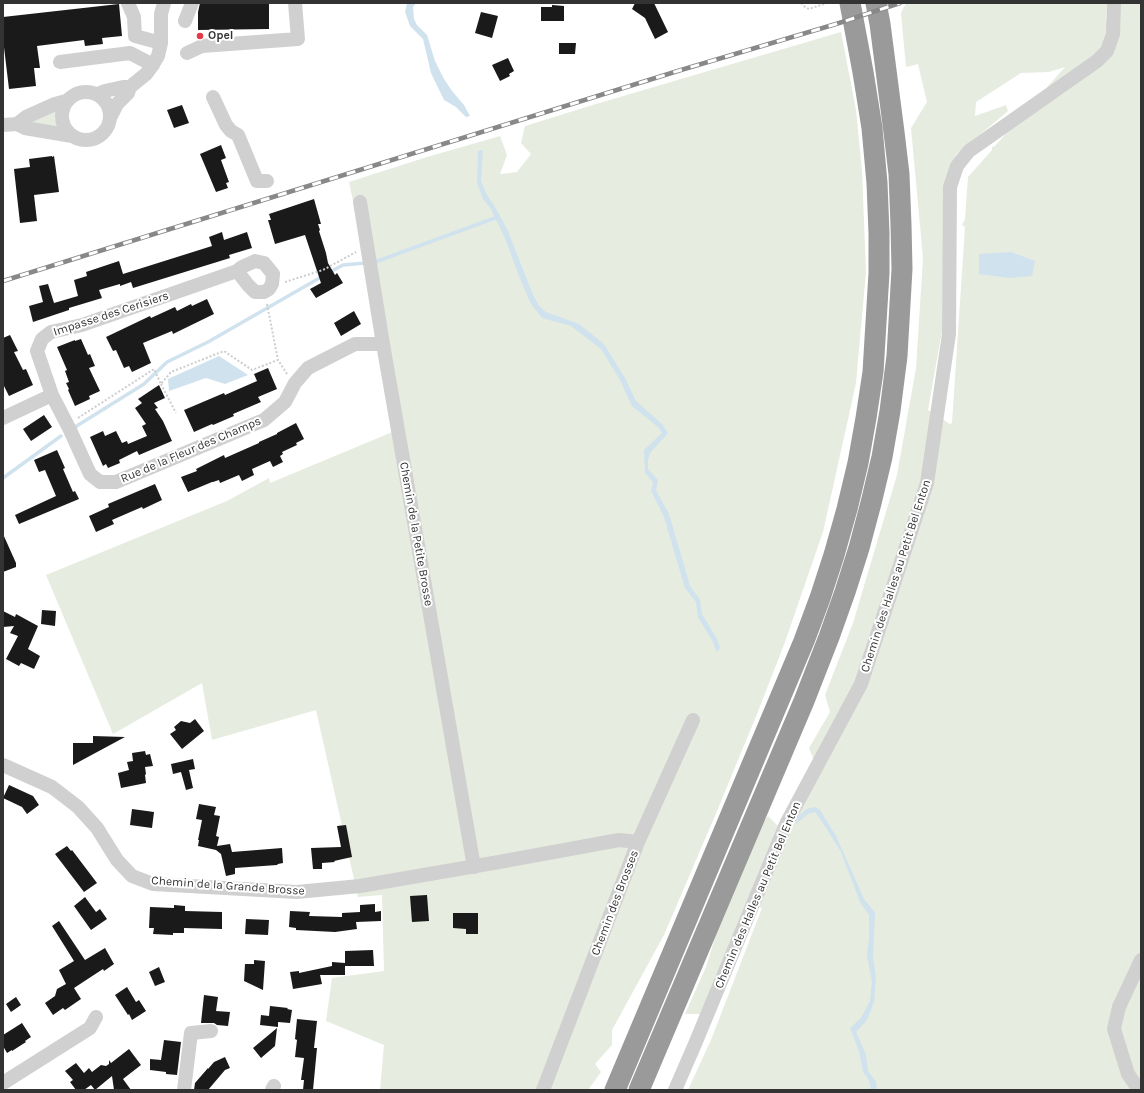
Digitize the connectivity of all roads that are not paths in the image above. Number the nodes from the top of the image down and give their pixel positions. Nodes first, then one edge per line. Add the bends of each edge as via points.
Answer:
1 (128, 3) edge
2 (192, 3) edge
3 (295, 3) edge
4 (844, 3) edge
5 (850, 3) edge
6 (868, 3) edge
7 (876, 3) edge
8 (1114, 3) edge
9 (161, 7) edge
10 (185, 21) dead end
11 (161, 43) junction
12 (187, 53) dead end
13 (60, 62) dead end
14 (153, 64) junction
15 (863, 72) junction
16 (130, 87) junction
17 (889, 88) junction
18 (98, 94) junction
19 (213, 97) dead end
20 (66, 101) junction
21 (111, 116) junction
22 (10, 124) edge
23 (72, 136) junction
24 (267, 181) dead end
25 (360, 202) dead end
26 (237, 271) junction
27 (383, 344) junction
28 (52, 395) junction
29 (3, 418) edge
30 (694, 720) dead end
31 (3, 765) edge
32 (638, 842) junction
33 (474, 867) junction
34 (1141, 960) edge
35 (96, 1017) dead end
36 (211, 1031) dead end
37 (3, 1083) edge
38 (184, 1090) edge
39 (543, 1090) edge
40 (615, 1090) edge
41 (639, 1090) edge
42 (675, 1090) edge
43 (1139, 1090) edge

1 - 11 street via 134,17 135,36
2 - 10 street
3 - 12 street via 298,39 202,46
4 - 15 highway
5 - 15 highway
6 - 17 highway
7 - 17 highway
8 - 42 street, Chemin des Halles au Petit Bel Enton via 1113,34 1107,51 1097,61 969,151 957,166 950,187 949,334 928,483 861,684 787,822
9 - 11 street
11 - 14 street
13 - 14 street via 130,53
14 - 16 street via 146,74
15 - 40 highway via 877,183 879,273 873,372 858,463 847,509 804,641
16 - 18 street
16 - 21 street
17 - 41 highway via 898,167 902,269 897,356 890,411 871,503 845,592 804,701
18 - 20 street via 81,92
18 - 21 street via 108,103
19 - 24 street via 226,125 238,135 257,180
20 - 22 street
20 - 23 street via 62,110 62,120 65,129
21 - 23 street via 107,129 98,138 84,140
22 - 23 street
25 - 27 street, Chemin de la Petite Brosse
26 - 26 street, Impasse des Cerisiers via 255,261 264,263 273,274 272,284 264,292 255,292
26 - 28 street, Impasse des Cerisiers via 82,325 51,332 42,339 37,351
27 - 28 street, Rue de la Fleur des Champs via 355,344 308,368 295,383 285,402 264,420 116,482 100,482 90,474
27 - 33 street, Chemin de la Petite Brosse
28 - 29 street
30 - 32 street, Chemin des Brosses
31 - 33 street, Chemin de la Grande Brosse via 52,787 78,807 97,828 116,860 132,876 153,884 297,892 360,886
32 - 33 street, Chemin de la Grande Brosse via 619,840
32 - 39 street, Chemin des Brosses
34 - 43 street via 1119,1007 1114,1029 1128,1074
35 - 37 street via 90,1028
36 - 38 street via 191,1033

